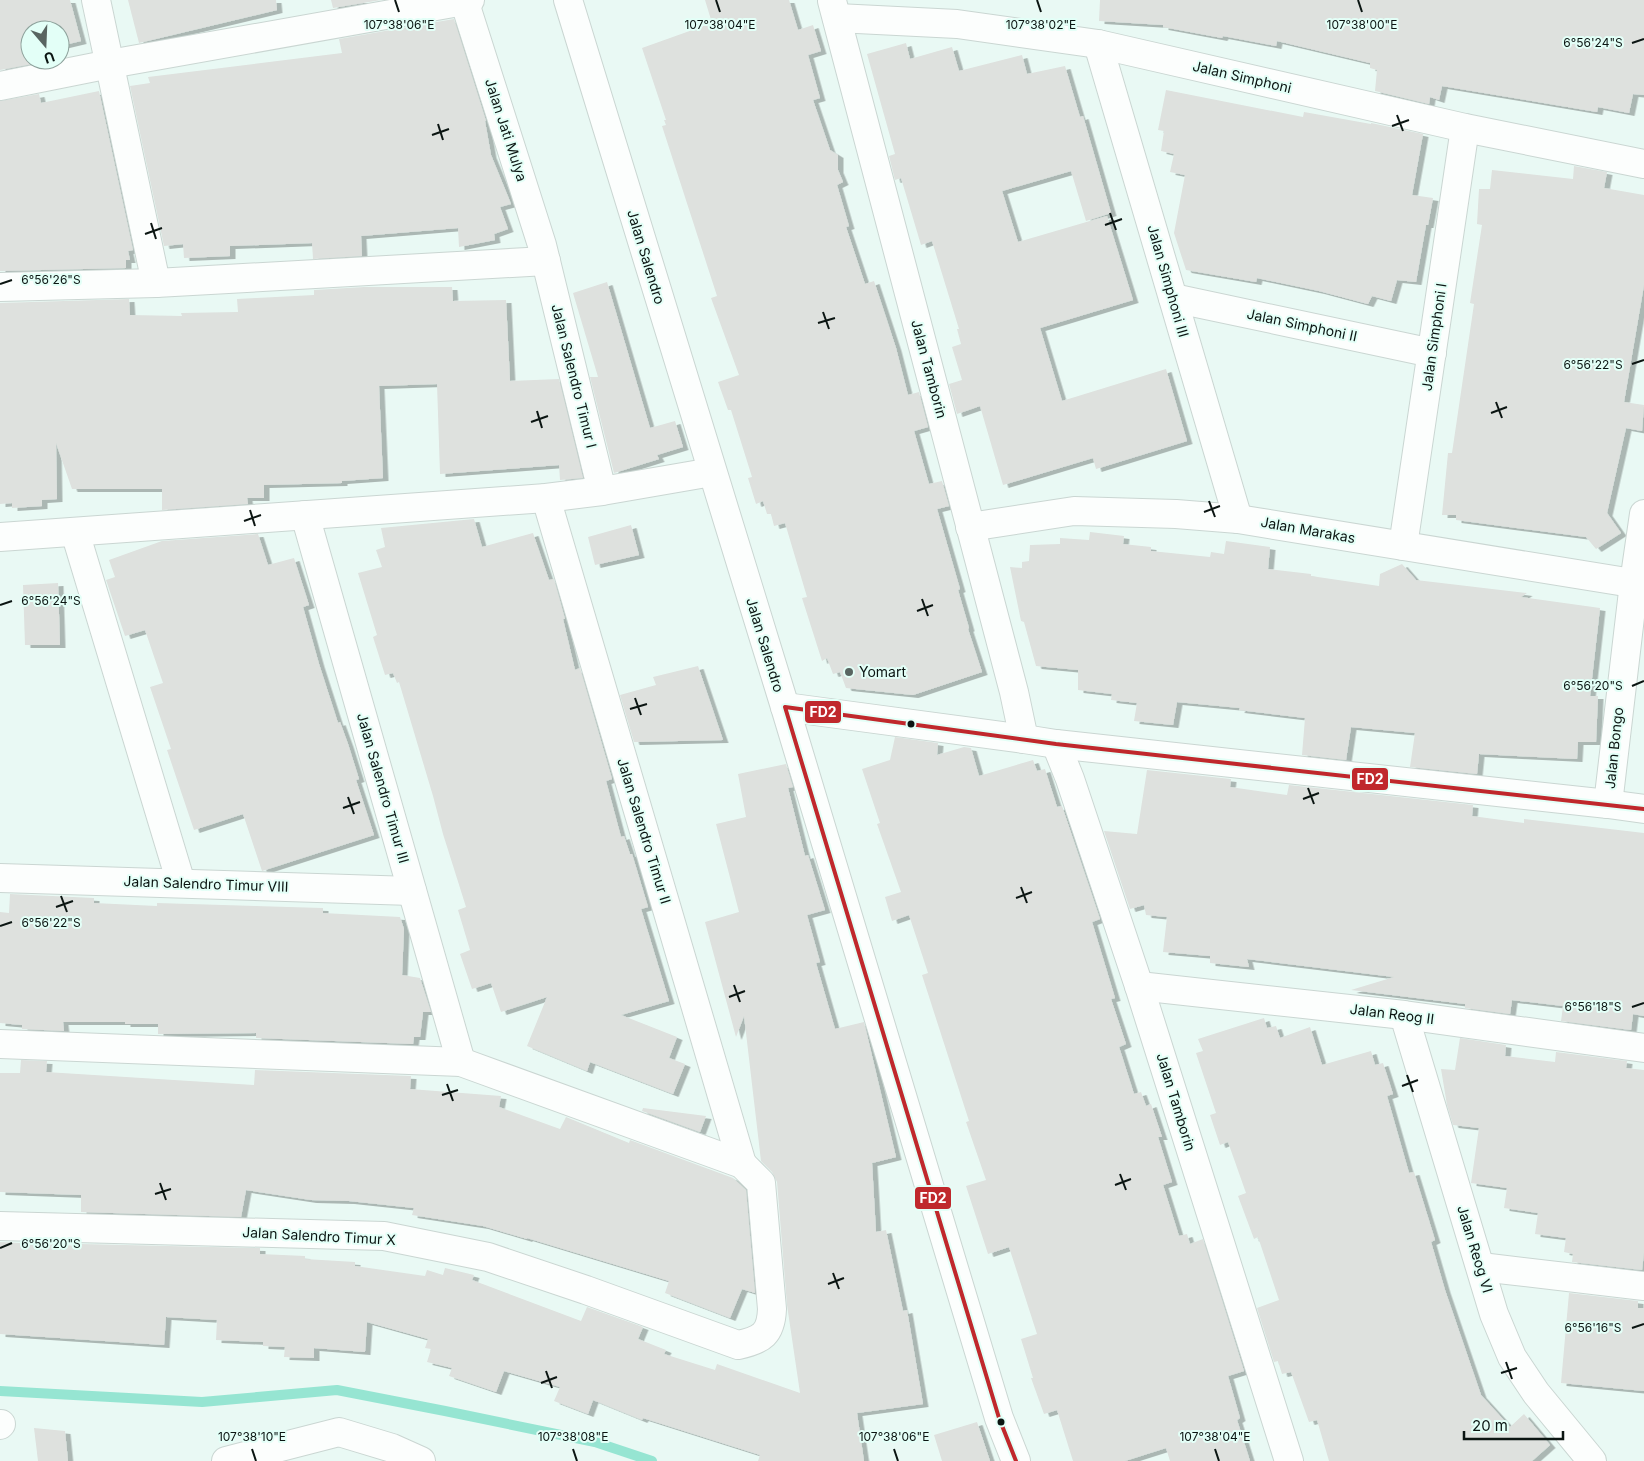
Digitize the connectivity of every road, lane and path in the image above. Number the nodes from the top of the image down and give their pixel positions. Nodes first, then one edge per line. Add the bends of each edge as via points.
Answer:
1 (96, 0) edge
2 (466, 0) edge
3 (568, 0) edge
4 (834, 9) edge
5 (1098, 44) junction
6 (110, 64) junction
7 (0, 86) edge
8 (1465, 128) junction
9 (1644, 164) edge
10 (546, 261) junction
11 (156, 283) junction
12 (0, 287) edge
13 (1173, 298) junction
14 (1432, 353) junction
15 (712, 472) junction
16 (602, 491) junction
17 (546, 498) junction
18 (1644, 514) edge
19 (305, 515) junction
20 (1238, 519) junction
21 (970, 526) junction
22 (75, 532) junction
23 (0, 537) edge
24 (1403, 546) junction
25 (1639, 584) edge
26 (785, 707) junction
27 (1024, 739) junction
28 (1056, 744) junction
29 (1608, 804) junction
30 (1644, 809) edge
31 (0, 878) edge
32 (181, 883) junction
33 (412, 891) junction
34 (1140, 986) junction
35 (1404, 1014) junction
36 (0, 1044) edge
37 (1644, 1048) edge
38 (461, 1062) junction
39 (742, 1164) junction
40 (0, 1226) edge
41 (1481, 1267) junction
42 (1644, 1286) edge
43 (226, 1461) edge
44 (421, 1461) edge
45 (1016, 1461) edge
46 (1289, 1461) edge
47 (1592, 1461) edge

1 - 6 street
2 - 6 street
2 - 10 street, Jalan Jati Mulya
3 - 15 street, Jalan Salendro
4 - 5 street, Jalan Simphoni
4 - 21 street, Jalan Tamborin
5 - 8 street, Jalan Simphoni
5 - 13 street, Jalan Simphoni III
6 - 7 street
6 - 11 street
8 - 9 street, Jalan Simphoni
8 - 14 street, Jalan Simphoni I
10 - 11 street
10 - 16 street, Jalan Salendro Timur I
11 - 12 street
13 - 14 street, Jalan Simphoni II
13 - 20 street, Jalan Simphoni III
14 - 24 street, Jalan Simphoni I
15 - 16 street
15 - 26 street, Jalan Salendro
16 - 17 street
17 - 19 street
17 - 39 street, Jalan Salendro Timur II
18 - 25 street, Jalan Bongo
19 - 22 street
19 - 33 street, Jalan Salendro Timur III
20 - 21 street, Jalan Marakas via 1074,511
20 - 24 street, Jalan Marakas
21 - 27 street, Jalan Tamborin
22 - 23 street
22 - 32 street
24 - 25 street, Jalan Marakas
25 - 29 street, Jalan Bongo
26 - 27 street
26 - 45 street, Jalan Salendro via 999,1418
27 - 28 street
28 - 29 street
28 - 34 street, Jalan Tamborin
29 - 30 street
31 - 32 street, Jalan Salendro Timur VIII
32 - 33 street, Jalan Salendro Timur VIII
33 - 38 street, Jalan Salendro Timur III
34 - 35 street, Jalan Reog II
34 - 46 street, Jalan Tamborin
35 - 37 street, Jalan Reog II
35 - 41 street, Jalan Reog VI
36 - 38 street
38 - 39 street
39 - 40 street, Jalan Salendro Timur X via 761,1183 772,1319 768,1332 756,1340 738,1345 488,1257 384,1236
41 - 42 street
41 - 47 street, Jalan Reog VI via 1494,1314 1512,1357 1536,1393
43 - 44 street via 339,1432 392,1448

